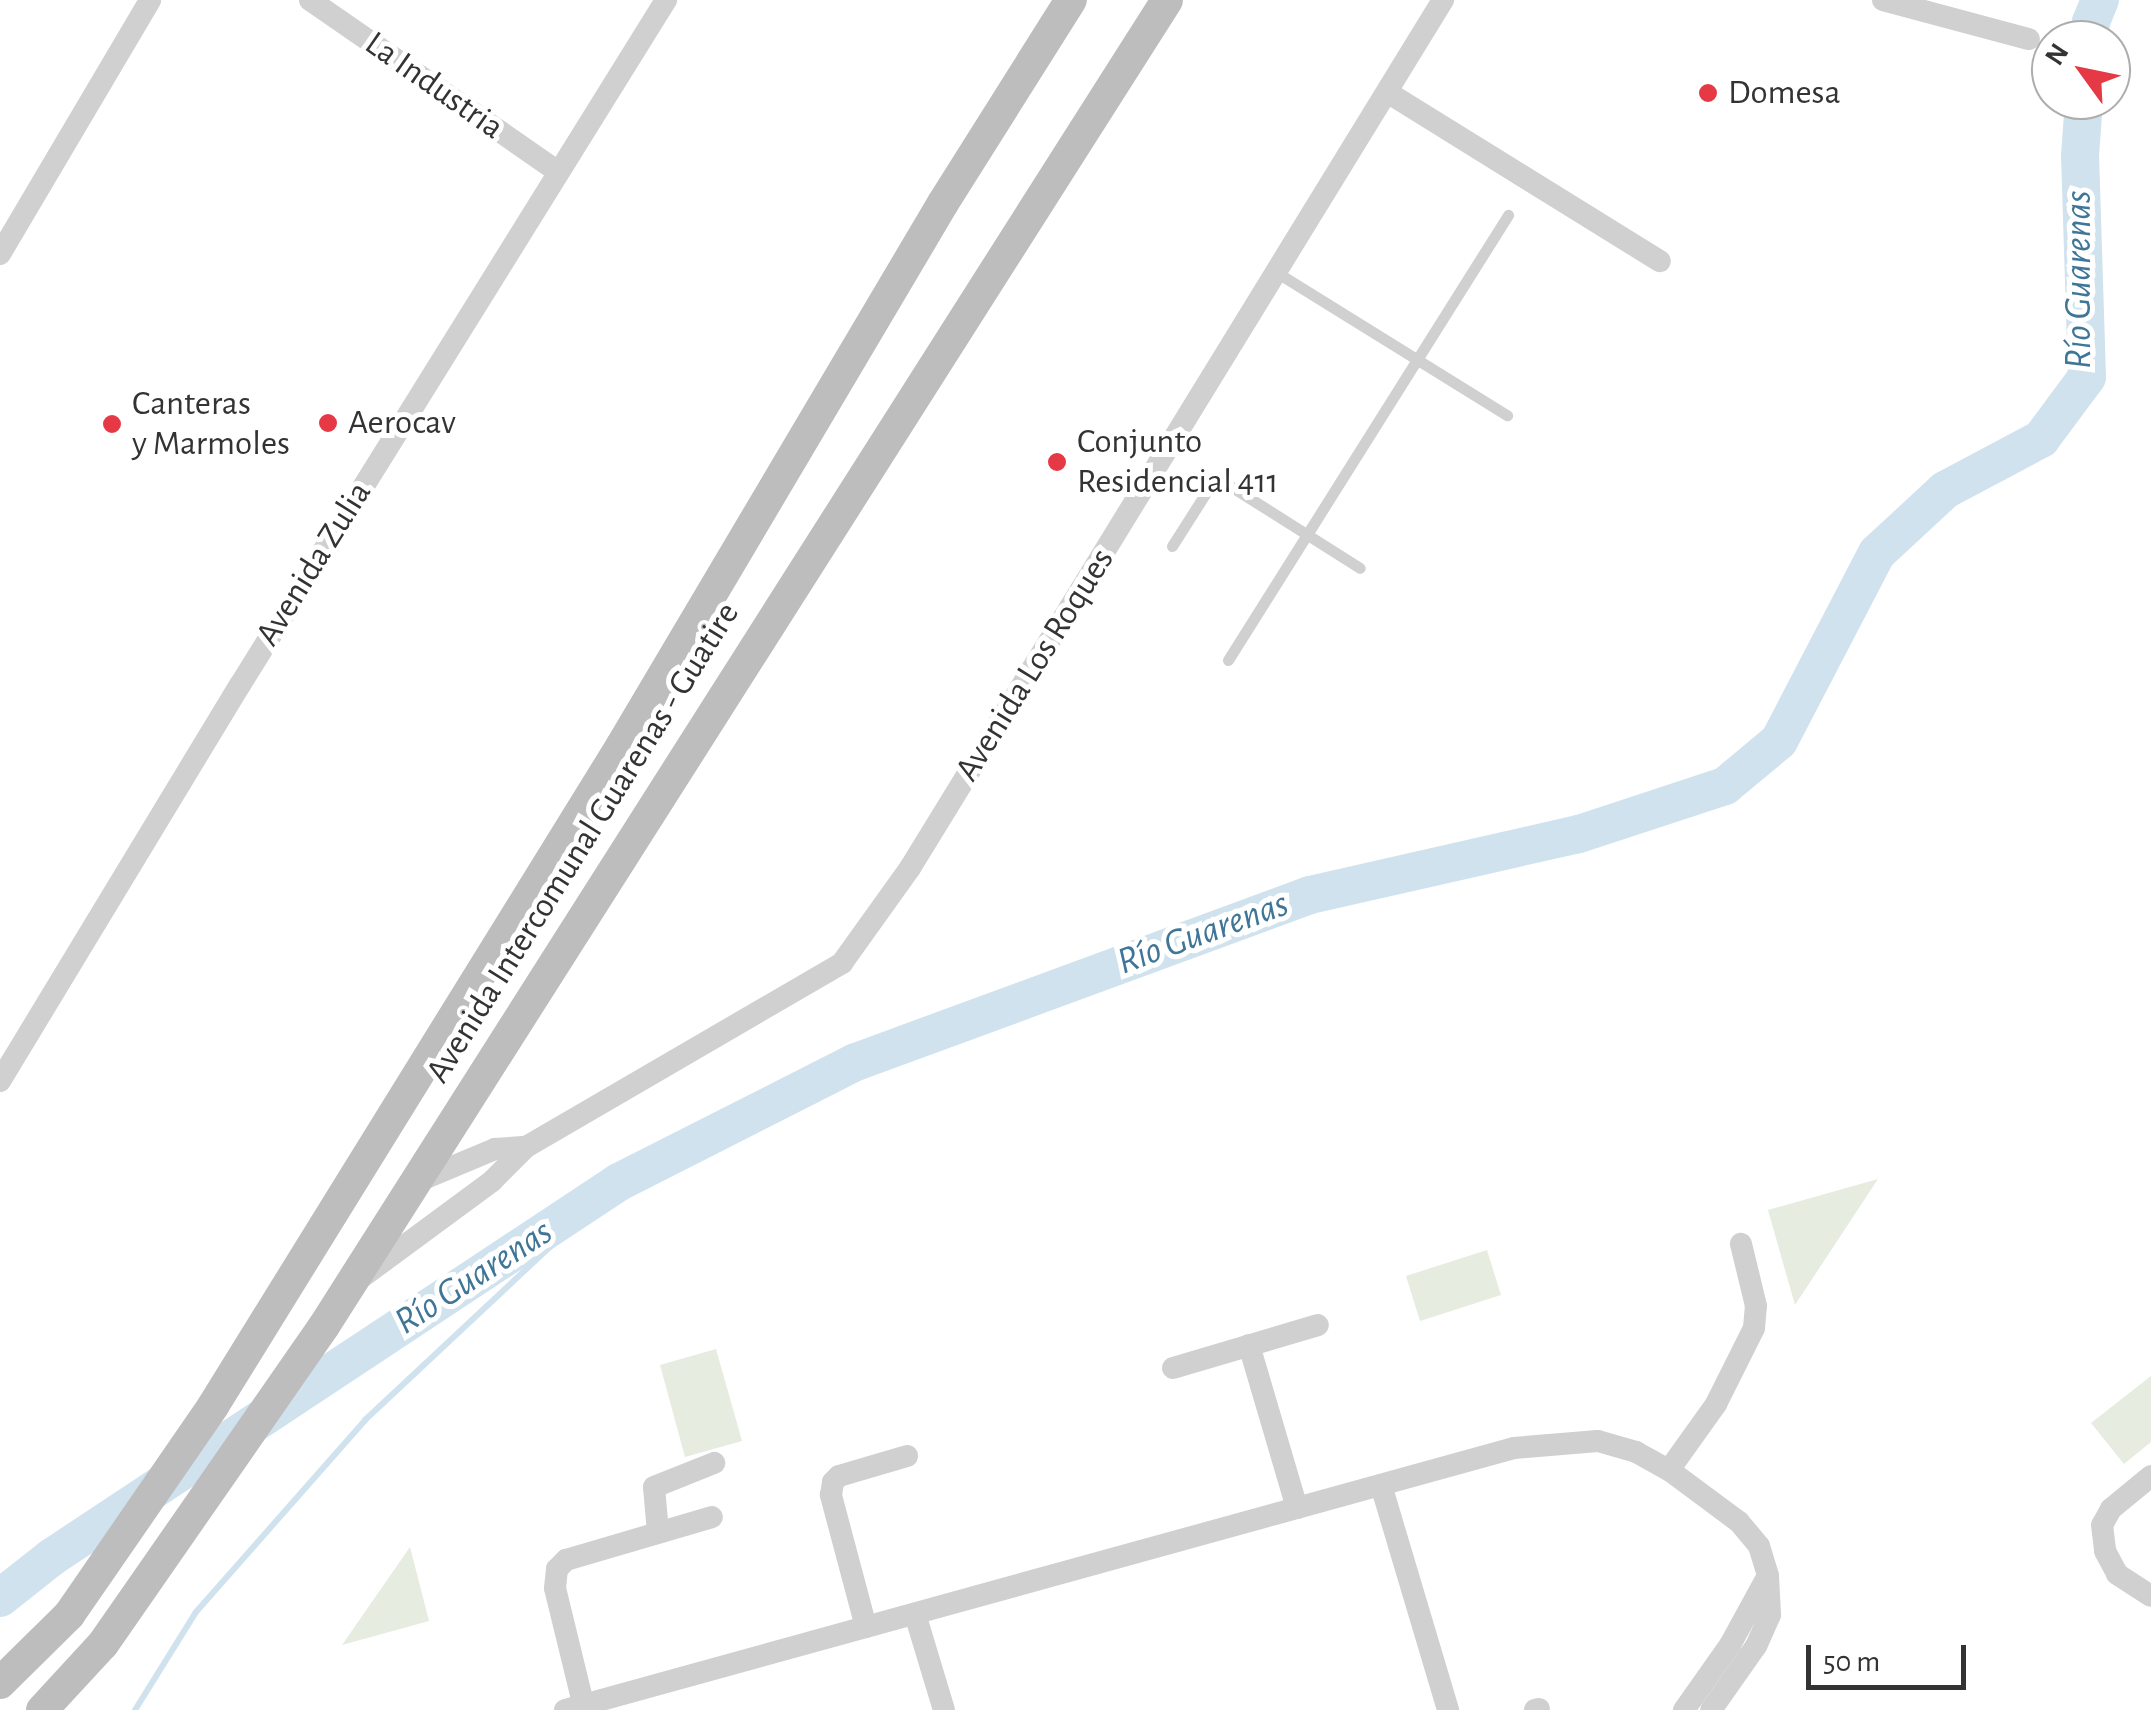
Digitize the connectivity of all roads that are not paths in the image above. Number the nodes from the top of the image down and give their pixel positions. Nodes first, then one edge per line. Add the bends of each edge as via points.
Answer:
1 (150, 0) edge
2 (310, 0) edge
3 (666, 0) edge
4 (1071, 0) edge
5 (1166, 0) edge
6 (1443, 0) edge
7 (1882, 0) edge
8 (2029, 39) dead end
9 (1387, 92) junction
10 (558, 172) junction
11 (1508, 215) dead end
12 (0, 254) edge
13 (1660, 261) dead end
14 (1276, 272) junction
15 (1418, 359) junction
16 (1506, 415) dead end
17 (1308, 534) junction
18 (1172, 546) dead end
19 (1360, 568) dead end
20 (1228, 660) dead end
21 (0, 1081) edge
22 (526, 1147) junction
23 (415, 1182) junction
24 (1741, 1244) dead end
25 (348, 1287) junction
26 (1318, 1325) dead end
27 (1249, 1345) junction
28 (1173, 1368) dead end
29 (907, 1456) dead end
30 (714, 1463) dead end
31 (1669, 1470) junction
32 (2151, 1476) edge
33 (1381, 1485) junction
34 (1297, 1508) junction
35 (712, 1517) dead end
36 (658, 1532) junction
37 (1768, 1576) junction
38 (2151, 1596) edge
39 (915, 1614) junction
40 (866, 1627) junction
41 (0, 1683) edge
42 (574, 1707) edge
43 (42, 1710) edge
44 (944, 1710) edge
45 (1448, 1710) edge
46 (1684, 1710) edge
47 (1711, 1710) edge

1 - 12 street
2 - 10 street, La Industria
3 - 10 street, Avenida Zulia
4 - 41 main road, Avenida Intercomunal Guarenas - Guatire via 213,1406 69,1616
5 - 23 main road, Avenida Intercomunal Guarenas - Guatire
6 - 9 street, Avenida Los Roques
7 - 8 street
9 - 13 street
9 - 14 street, Avenida Los Roques
10 - 21 street, Avenida Zulia
11 - 15 lane
14 - 15 lane
14 - 22 street, Avenida Los Roques via 910,868 842,963
15 - 16 lane
15 - 17 lane
17 - 18 lane via 1216,477
17 - 19 lane
17 - 20 lane
22 - 23 street, Avenida Los Roques via 495,1149
22 - 25 street, Avenida Los Roques via 461,1206
23 - 25 main road, Avenida Intercomunal Guarenas - Guatire
24 - 31 street via 1756,1306 1754,1328 1716,1404
25 - 43 main road, Avenida Intercomunal Guarenas - Guatire via 103,1644
26 - 27 street
27 - 28 street
27 - 34 street
29 - 40 street via 833,1482
30 - 36 street via 654,1486
31 - 33 street via 1598,1441 1566,1441 1514,1448
31 - 37 street via 1739,1522 1759,1546
32 - 38 street via 2102,1525 2117,1574
33 - 34 street
33 - 45 street
34 - 39 street
35 - 36 street
36 - 42 street via 566,1560 557,1569 554,1588
37 - 46 street
37 - 47 street via 1770,1615
39 - 40 street
39 - 44 street
40 - 42 street

